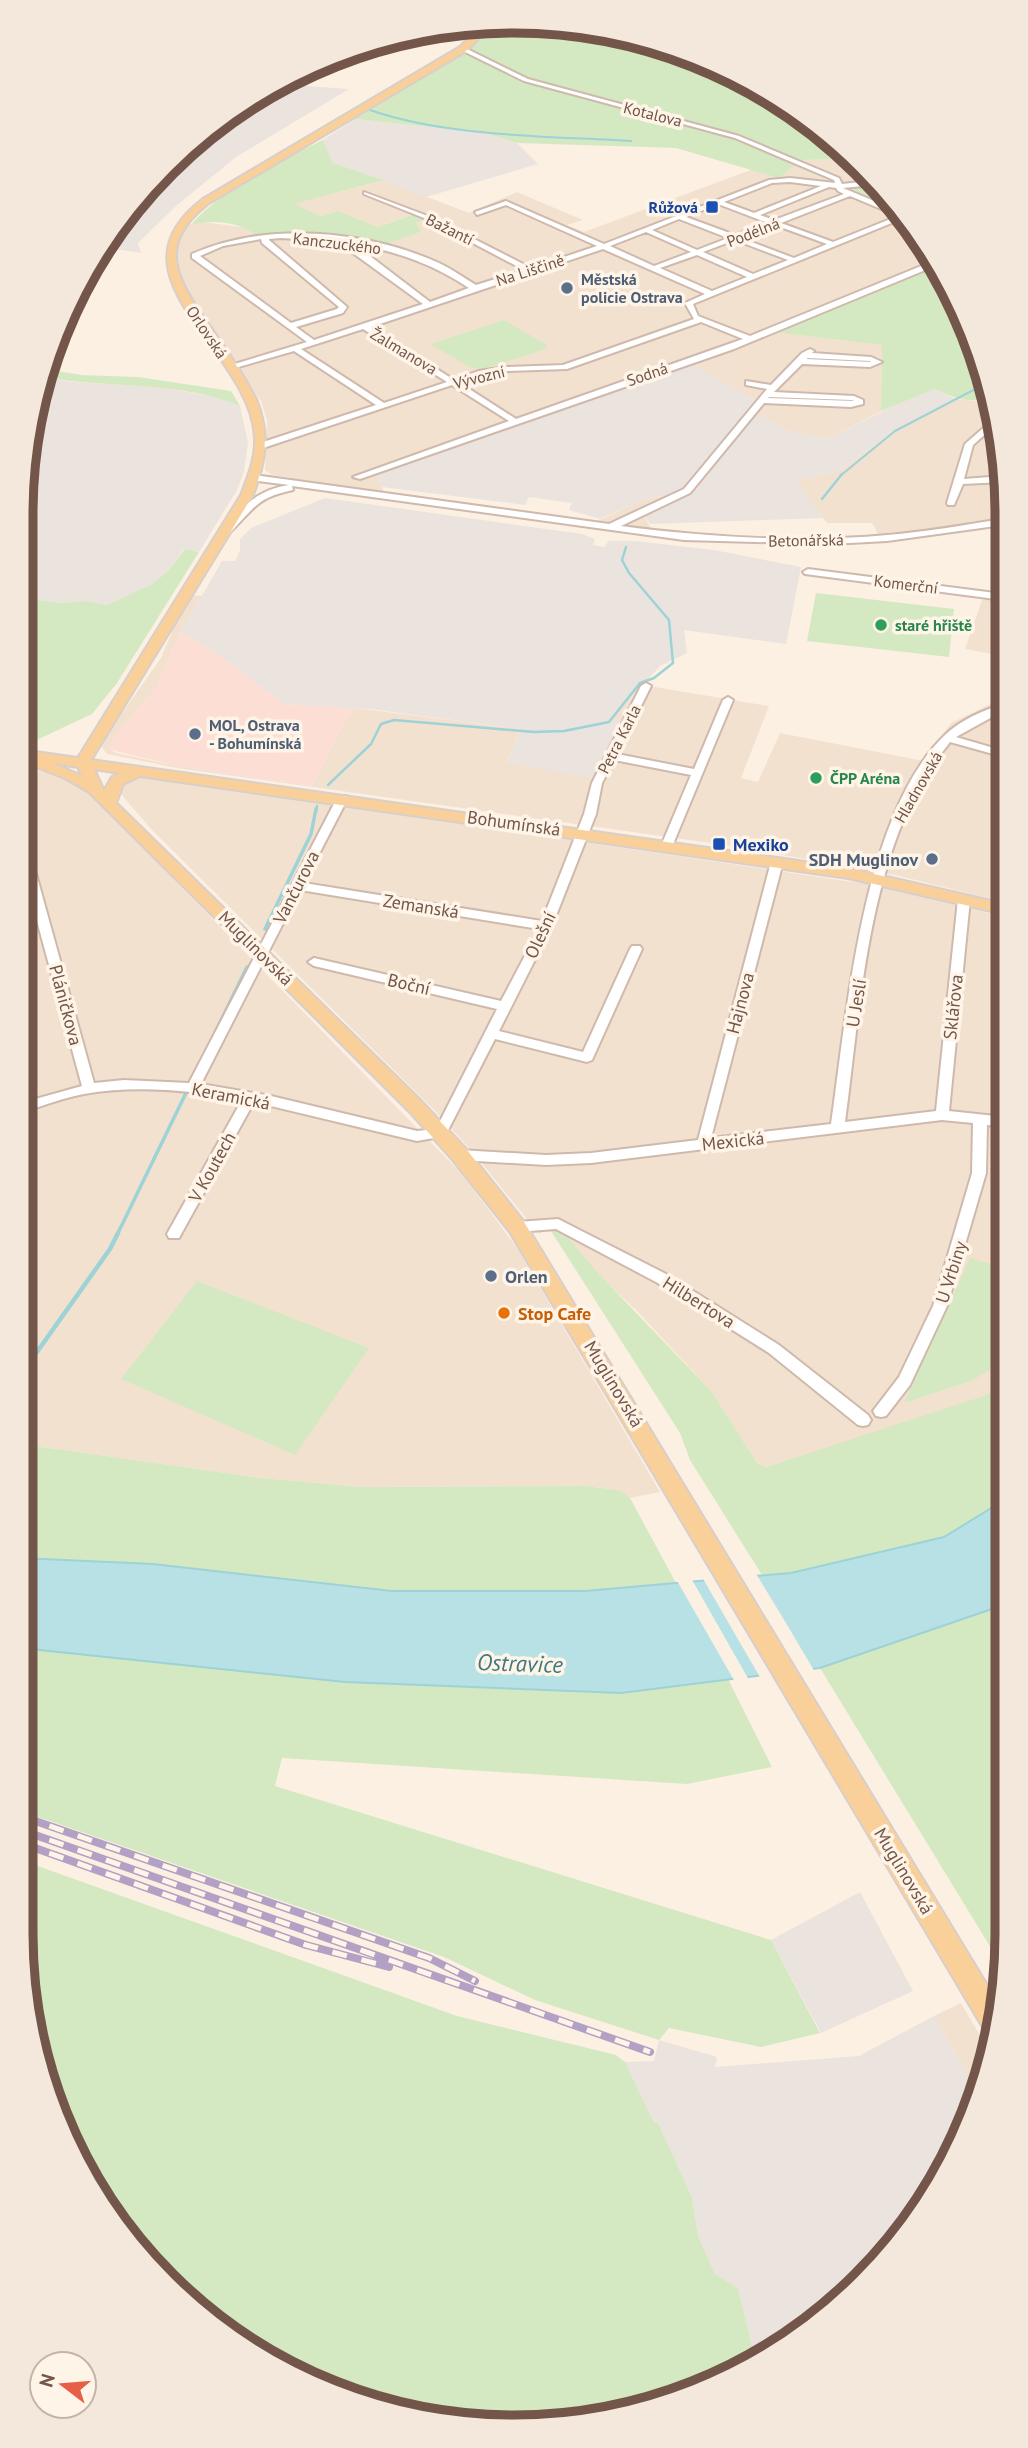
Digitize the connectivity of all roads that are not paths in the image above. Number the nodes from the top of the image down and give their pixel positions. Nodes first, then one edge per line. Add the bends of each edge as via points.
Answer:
1 (478, 34) edge
2 (463, 49) junction
3 (863, 184) edge
4 (827, 185) junction
5 (839, 186) junction
6 (366, 193) dead end
7 (850, 194) junction
8 (718, 202) junction
9 (884, 208) edge
10 (477, 213) dead end
11 (754, 215) junction
12 (680, 217) junction
13 (894, 220) edge
14 (776, 224) junction
15 (647, 230) junction
16 (265, 237) junction
17 (738, 239) junction
18 (349, 242) junction
19 (833, 244) junction
20 (607, 246) junction
21 (699, 253) junction
22 (794, 260) junction
23 (926, 267) edge
24 (655, 268) junction
25 (530, 270) junction
26 (753, 277) junction
27 (475, 288) junction
28 (712, 294) junction
29 (429, 305) junction
30 (701, 320) junction
31 (289, 326) junction
32 (364, 326) junction
33 (750, 339) junction
34 (312, 342) junction
35 (295, 348) junction
36 (805, 356) junction
37 (231, 368) junction
38 (453, 383) junction
39 (749, 383) dead end
40 (766, 394) junction
41 (383, 406) junction
42 (514, 421) junction
43 (987, 428) edge
44 (260, 446) junction
45 (357, 477) dead end
46 (254, 478) junction
47 (994, 480) edge
48 (959, 482) junction
49 (314, 487) junction
50 (951, 503) dead end
51 (995, 523) edge
52 (608, 528) junction
53 (223, 534) junction
54 (808, 572) dead end
55 (995, 596) edge
56 (646, 686) dead end
57 (727, 700) dead end
58 (995, 712) edge
59 (948, 738) junction
60 (995, 751) edge
61 (609, 756) junction
62 (33, 757) edge
63 (33, 761) edge
64 (83, 761) junction
65 (146, 770) junction
66 (697, 773) junction
67 (93, 789) junction
68 (342, 799) junction
69 (109, 803) junction
70 (581, 833) junction
71 (667, 846) junction
72 (777, 862) junction
73 (877, 878) junction
74 (33, 885) edge
75 (297, 886) junction
76 (964, 899) junction
77 (995, 907) edge
78 (546, 926) junction
79 (636, 949) dead end
80 (262, 954) junction
81 (314, 962) dead end
82 (504, 1006) junction
83 (490, 1033) junction
84 (193, 1087) junction
85 (89, 1089) junction
86 (250, 1099) junction
87 (33, 1105) edge
88 (942, 1115) junction
89 (980, 1119) junction
90 (995, 1121) edge
91 (837, 1129) junction
92 (440, 1133) junction
93 (703, 1145) junction
94 (460, 1155) junction
95 (517, 1227) junction
96 (174, 1234) dead end
97 (881, 1411) dead end
98 (863, 1420) dead end
99 (989, 2012) edge

1 - 2 main road, Orlovská
2 - 5 street, Kotalova via 526,80 756,144 836,179
2 - 37 main road, Orlovská via 215,196 175,231 168,251 175,282
3 - 5 street, Na Liščině
4 - 5 street, Na Liščině
4 - 8 street, Na Liščině via 776,180
4 - 11 street
5 - 7 street
6 - 25 street, Bažantí via 431,219
7 - 9 street
7 - 14 street, Podélná
8 - 11 street
8 - 12 street, Na Liščině
10 - 20 street via 506,203
11 - 14 street
12 - 15 street, Na Liščině
12 - 17 street
13 - 19 street
14 - 17 street, Podélná
14 - 19 street
15 - 20 street, Na Liščině
15 - 21 street
16 - 18 street, Kanczuckého
16 - 31 street via 343,307
16 - 31 street, Kanczuckého via 233,242 194,257
17 - 21 street, Podélná
17 - 22 street
18 - 27 street, Kanczuckého via 437,265
18 - 29 street
19 - 22 street
20 - 24 street
20 - 25 street, Na Liščině
21 - 24 street, Podélná
21 - 26 street
22 - 26 street
23 - 33 street, Sodná
24 - 28 street
25 - 27 street, Na Liščině
26 - 28 street
27 - 29 street, Na Liščině
28 - 30 street via 690,303
29 - 32 street, Na Liščině
30 - 33 street
30 - 38 street, Vývozní via 564,367 505,369
31 - 34 street
32 - 34 street, Na Liščině
32 - 38 street, Žalmanova
33 - 42 street, Sodná
34 - 35 street, Na Liščině
35 - 37 street, Na Liščině
35 - 41 street
36 - 36 street via 870,365 878,362 871,359
36 - 40 street
37 - 44 main road, Orlovská via 257,416
38 - 41 street, Vývozní
38 - 42 street, Žalmanova
39 - 40 street
40 - 40 street via 851,405 860,402 854,398
40 - 52 street via 687,491
41 - 44 street, Vývozní
42 - 45 street, Sodná
43 - 48 street via 970,444
44 - 46 main road, Orlovská
46 - 49 street, Betonářská
46 - 53 main road, Orlovská
47 - 48 street
48 - 50 street
49 - 52 street, Betonářská
49 - 53 street via 283,488 257,496
51 - 52 street, Betonářská via 831,541 745,541
53 - 64 main road, Orlovská
54 - 55 street, Komerční
56 - 61 street, Petra Karla
57 - 66 street
58 - 59 street, Hladnovská
59 - 60 street, Hladnovská
59 - 73 street, Hladnovská via 910,795
61 - 66 street
61 - 70 street, Petra Karla
62 - 64 main road, Bohumínská
63 - 67 main road
64 - 65 main road, Bohumínská
64 - 67 main road, Muglinovská
65 - 68 main road, Bohumínská
65 - 69 main road via 117,778 110,788
66 - 71 street
67 - 69 main road, Muglinovská
68 - 70 main road, Bohumínská
68 - 75 street, Vančurova
69 - 80 main road, Muglinovská
70 - 71 main road, Bohumínská
70 - 78 street, Olešní
71 - 72 main road, Bohumínská
72 - 73 main road, Bohumínská
72 - 93 street, Hajnova
73 - 76 main road, Bohumínská
73 - 91 street, U Jeslí
74 - 85 street, Pláničkova
75 - 78 street, Zemanská
75 - 80 street, Vančurova
76 - 77 main road, Bohumínská
76 - 88 street, Sklářova
78 - 82 street, Olešní
79 - 83 street via 587,1056
80 - 84 street, Vančurova
80 - 92 main road, Muglinovská
81 - 82 street, Boční
82 - 83 street, Olešní
83 - 92 street, Olešní
84 - 85 street, Keramická
84 - 86 street, Keramická
85 - 87 street, Keramická
86 - 92 street, Keramická via 417,1136
86 - 96 street, V Koutech
88 - 89 street, Mexická
88 - 91 street, Mexická
89 - 90 street, Mexická
89 - 97 street, U Vrbiny via 979,1173 940,1306 905,1381
91 - 93 street, Mexická
92 - 94 main road, Muglinovská
93 - 94 street, Mexická via 546,1160
94 - 95 main road, Muglinovská
95 - 98 street, Hilbertova via 558,1224 661,1278 774,1349
95 - 99 main road, Muglinovská

